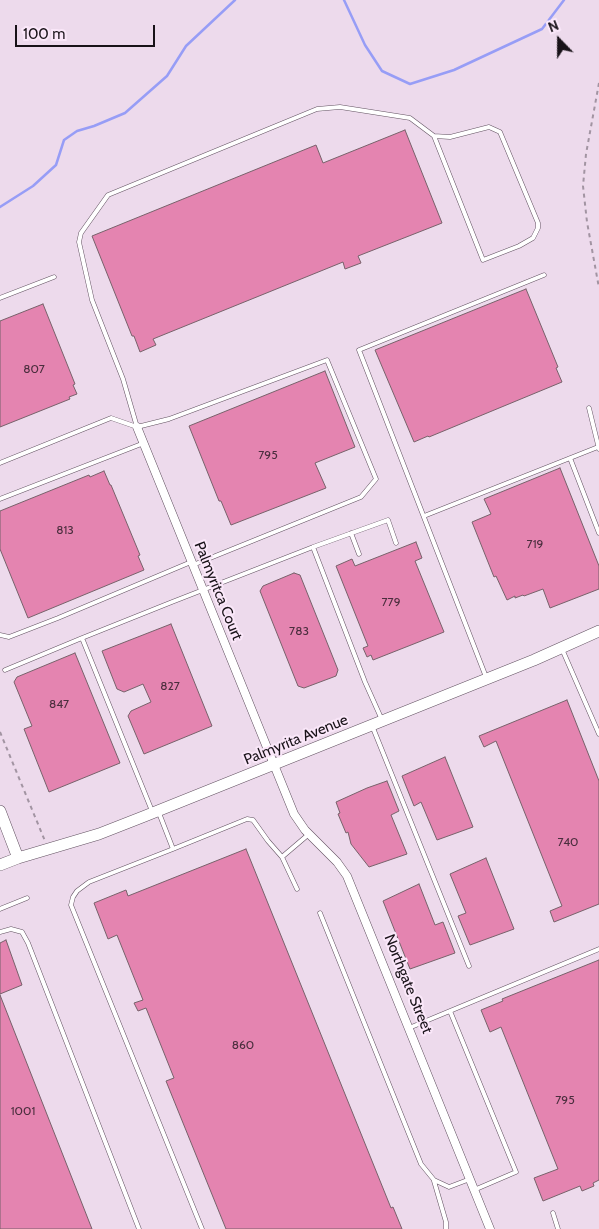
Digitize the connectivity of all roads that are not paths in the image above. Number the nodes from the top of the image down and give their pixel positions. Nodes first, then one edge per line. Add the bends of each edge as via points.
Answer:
1 (434, 136) junction
2 (544, 275) dead end
3 (54, 277) dead end
4 (0, 298) edge
5 (589, 408) dead end
6 (137, 427) junction
7 (144, 444) junction
8 (599, 448) edge
9 (570, 458) junction
10 (0, 463) edge
11 (0, 499) edge
12 (424, 516) junction
13 (351, 533) junction
14 (599, 533) edge
15 (396, 543) dead end
16 (313, 547) junction
17 (360, 554) dead end
18 (192, 563) junction
19 (202, 590) junction
20 (599, 631) edge
21 (0, 635) edge
22 (82, 638) junction
23 (562, 648) junction
24 (5, 670) dead end
25 (487, 679) junction
26 (377, 723) junction
27 (599, 734) edge
28 (273, 765) junction
29 (0, 811) edge
30 (156, 812) junction
31 (309, 834) junction
32 (173, 849) junction
33 (282, 857) junction
34 (18, 858) junction
35 (0, 864) edge
36 (297, 889) dead end
37 (27, 898) dead end
38 (0, 909) edge
39 (320, 913) dead end
40 (0, 932) edge
41 (599, 949) edge
42 (469, 966) dead end
43 (450, 1011) junction
44 (409, 1028) junction
45 (470, 1179) junction
46 (434, 1180) junction
47 (474, 1190) junction
48 (553, 1213) dead end
49 (139, 1229) edge
50 (202, 1229) edge
51 (446, 1229) edge
52 (490, 1229) edge
53 (558, 1229) edge

1 - 1 lane via 483,260 532,238 538,223 500,132 489,127 450,137
1 - 6 lane via 410,118 340,107 317,109 108,195 79,242 92,300 123,379
2 - 12 lane via 359,350
3 - 4 lane
5 - 8 lane
6 - 7 street, Palmyritca Court
6 - 10 lane via 112,418
6 - 18 lane via 169,419 327,360 376,479 361,497
7 - 11 lane
7 - 18 street, Palmyritca Court
8 - 9 lane
9 - 12 lane
9 - 14 lane
12 - 25 lane
13 - 15 lane via 388,520
13 - 16 lane
13 - 17 lane
16 - 19 lane
16 - 26 lane via 365,682
18 - 19 street, Palmyritca Court
18 - 21 lane via 9,637
19 - 22 lane
19 - 28 street, Palmyritca Court
20 - 23 street, Palmyrita Avenue
22 - 24 lane
22 - 30 lane
23 - 25 street, Palmyrita Avenue
23 - 27 lane
25 - 26 street, Palmyrita Avenue
26 - 28 street, Palmyrita Avenue
26 - 42 lane
28 - 30 street, Palmyrita Avenue
28 - 31 street, Northgate Street via 294,814
29 - 34 street
30 - 32 lane
30 - 34 street, Palmyrita Avenue via 98,834
31 - 33 lane
31 - 44 street, Northgate Street via 347,876
32 - 33 lane via 247,819 254,820
32 - 50 lane via 89,882 77,891 72,905
33 - 36 lane
34 - 35 street, Palmyrita Avenue
37 - 38 lane
39 - 46 lane via 421,1164
40 - 49 lane via 11,929 22,932 28,943
41 - 43 lane
43 - 44 lane
43 - 47 lane via 516,1172
44 - 45 street, Northgate Street
45 - 46 lane via 449,1187
45 - 47 street, Northgate Street
46 - 51 lane
47 - 52 street, Northgate Street
48 - 53 lane

